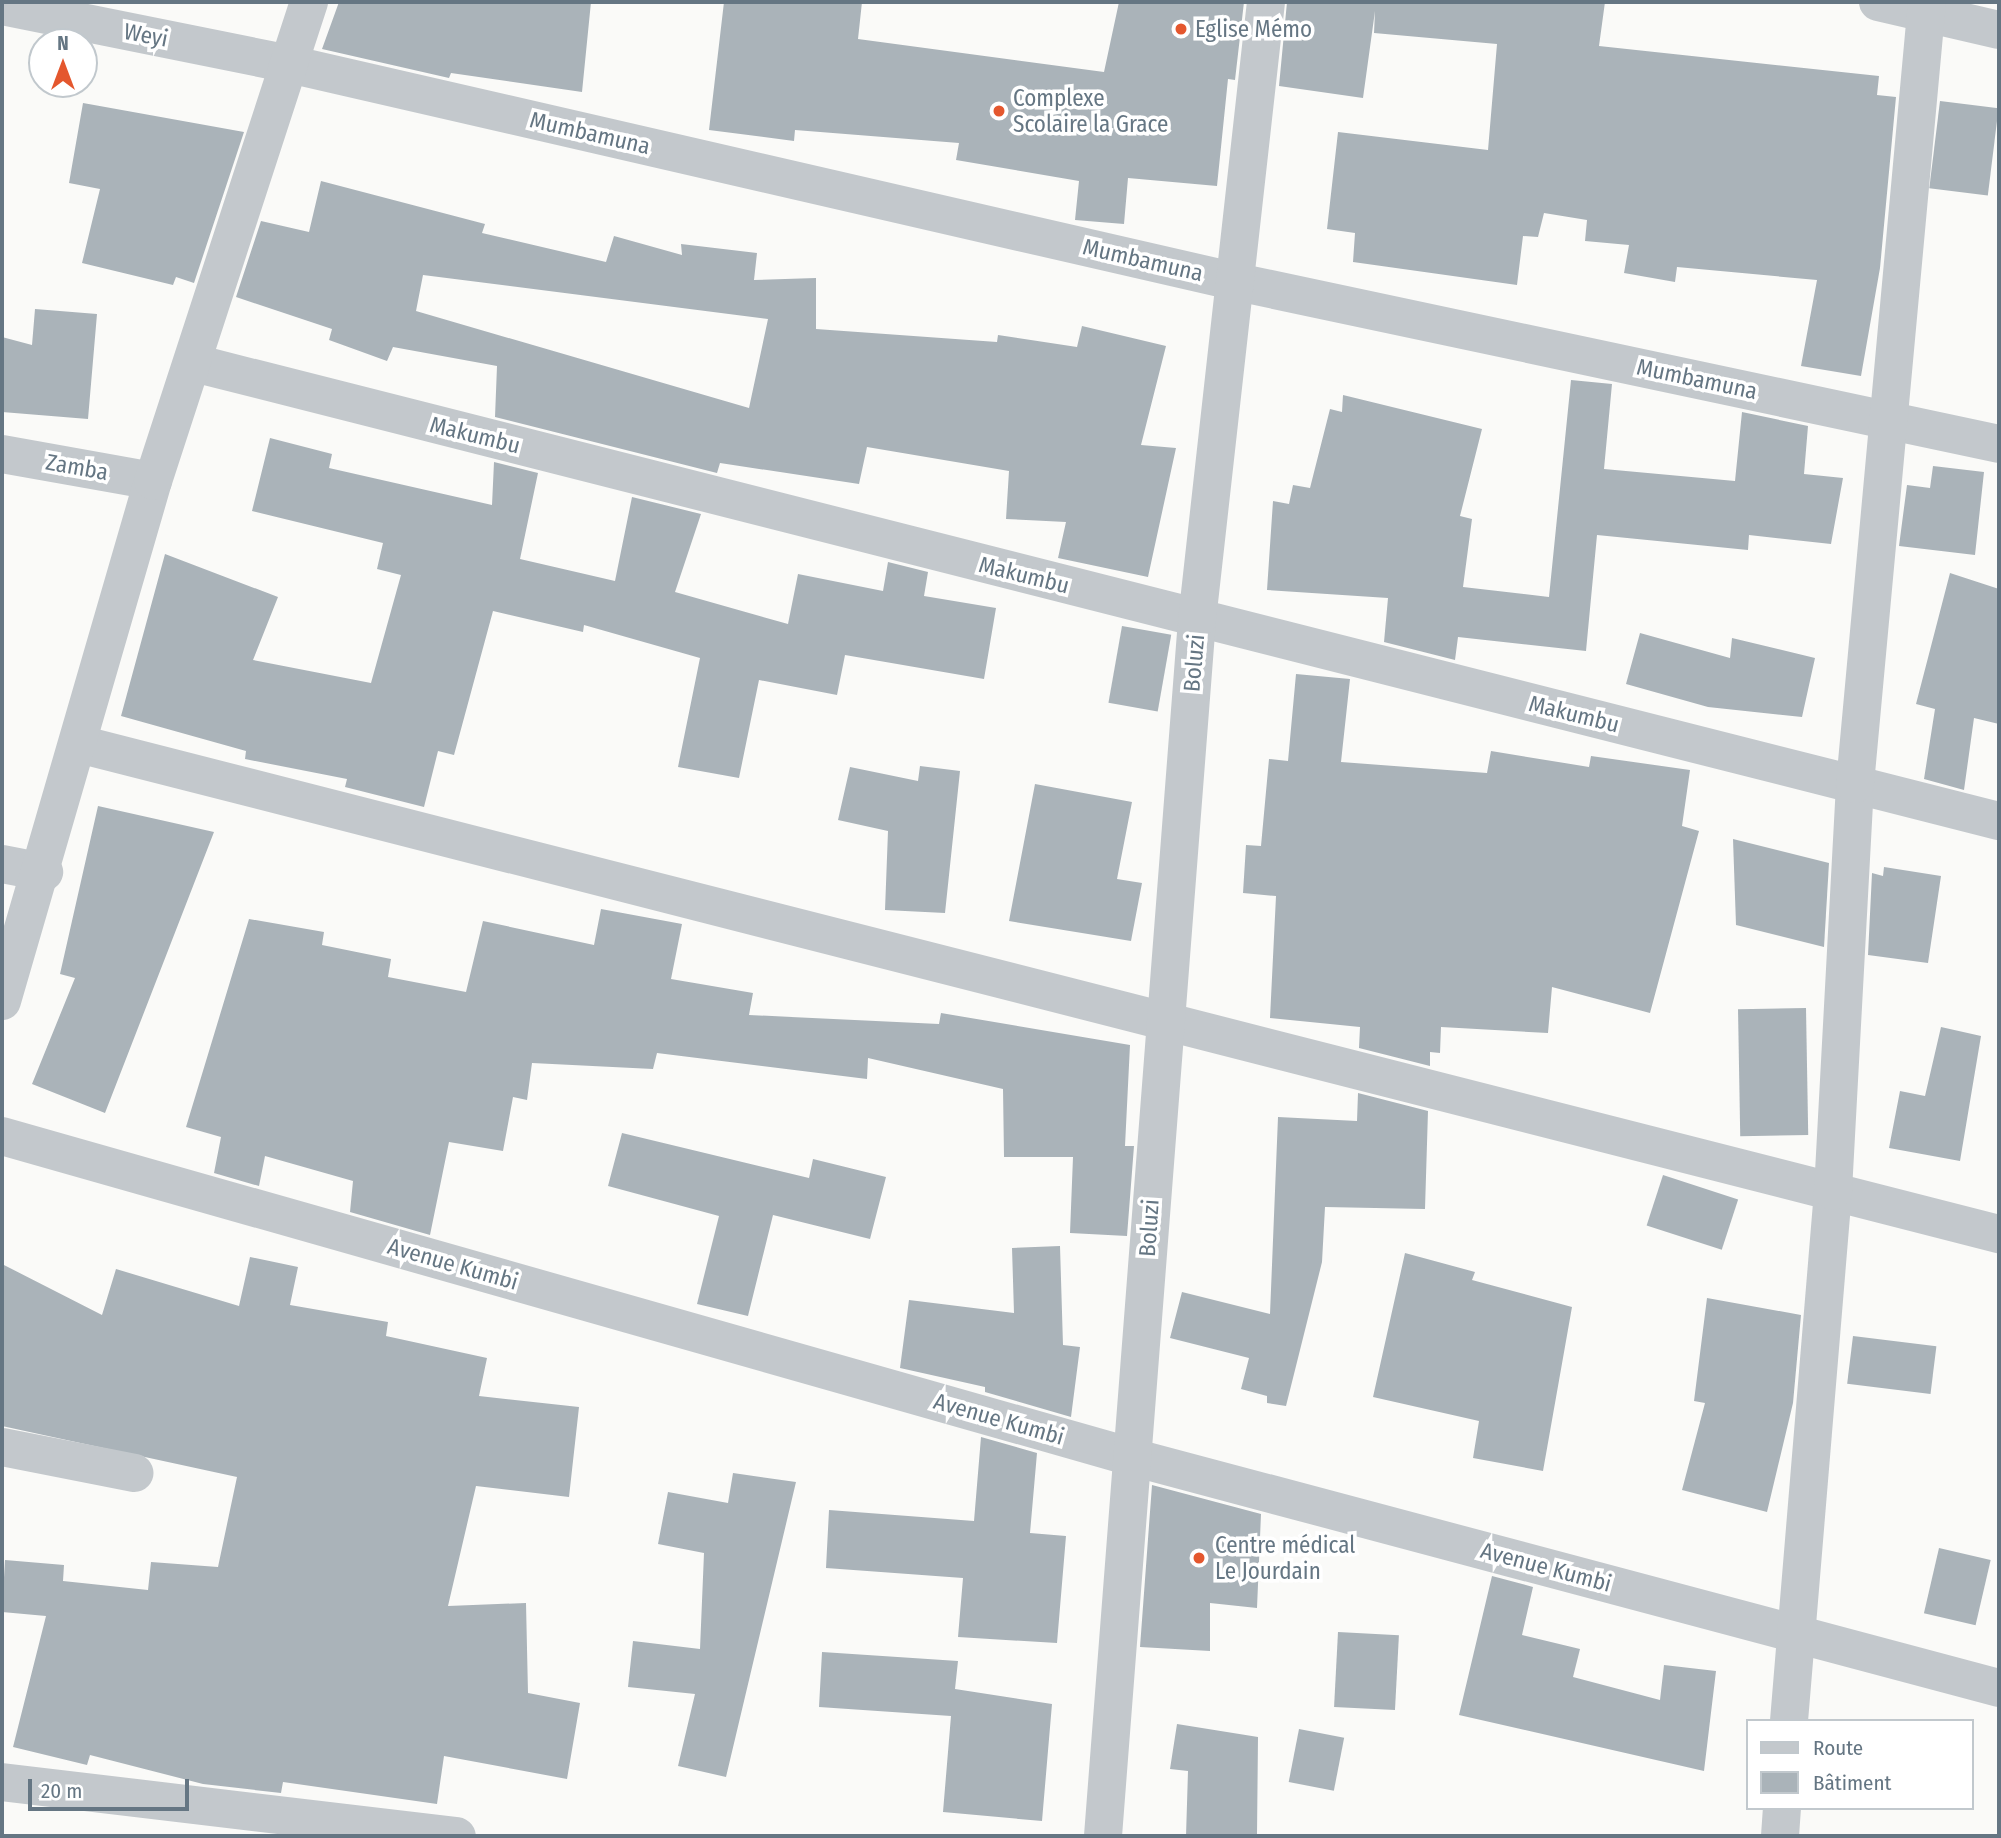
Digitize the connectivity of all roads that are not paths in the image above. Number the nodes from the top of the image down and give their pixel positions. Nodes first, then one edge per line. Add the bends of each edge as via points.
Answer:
1 (309, 2) edge
2 (1266, 2) edge
3 (1878, 2) edge
4 (2, 6) edge
5 (1927, 7) edge
6 (1999, 30) edge
7 (289, 64) junction
8 (1237, 282) junction
9 (194, 363) junction
10 (1889, 420) junction
11 (1999, 444) edge
12 (2, 454) edge
13 (153, 481) junction
14 (1197, 620) junction
15 (79, 744) junction
16 (1855, 784) junction
17 (1999, 821) edge
18 (2, 864) edge
19 (44, 872) junction
20 (2, 1001) edge
21 (1164, 1021) junction
22 (2, 1136) edge
23 (1833, 1191) junction
24 (1999, 1234) edge
25 (2, 1447) edge
26 (1132, 1457) junction
27 (134, 1473) dead end
28 (1796, 1634) junction
29 (1999, 1688) edge
30 (1789, 1719) edge
31 (2, 1782) edge
32 (1782, 1810) edge
33 (457, 1836) edge
34 (1103, 1836) edge
35 (1780, 1836) edge

1 - 7 street
2 - 8 street, Boluzi
3 - 5 street
4 - 7 street, Weyi
5 - 6 street
5 - 10 street
7 - 8 street, Mumbamuna
7 - 9 street
8 - 10 street, Mumbamuna
8 - 14 street, Boluzi
9 - 13 street
9 - 14 street, Makumbu
10 - 11 street, Mumbamuna
10 - 16 street
12 - 13 street, Zamba
13 - 15 street
14 - 16 street, Makumbu
14 - 21 street, Boluzi
15 - 19 street
15 - 21 street
16 - 17 street, Makumbu
16 - 23 street
18 - 19 street
19 - 20 street
21 - 23 street
21 - 26 street, Boluzi
22 - 26 street, Avenue Kumbi
23 - 24 street
23 - 28 street
25 - 27 street
26 - 28 street, Avenue Kumbi
26 - 34 street, Boluzi
28 - 29 street, Avenue Kumbi
28 - 30 street
31 - 33 street
32 - 35 street

